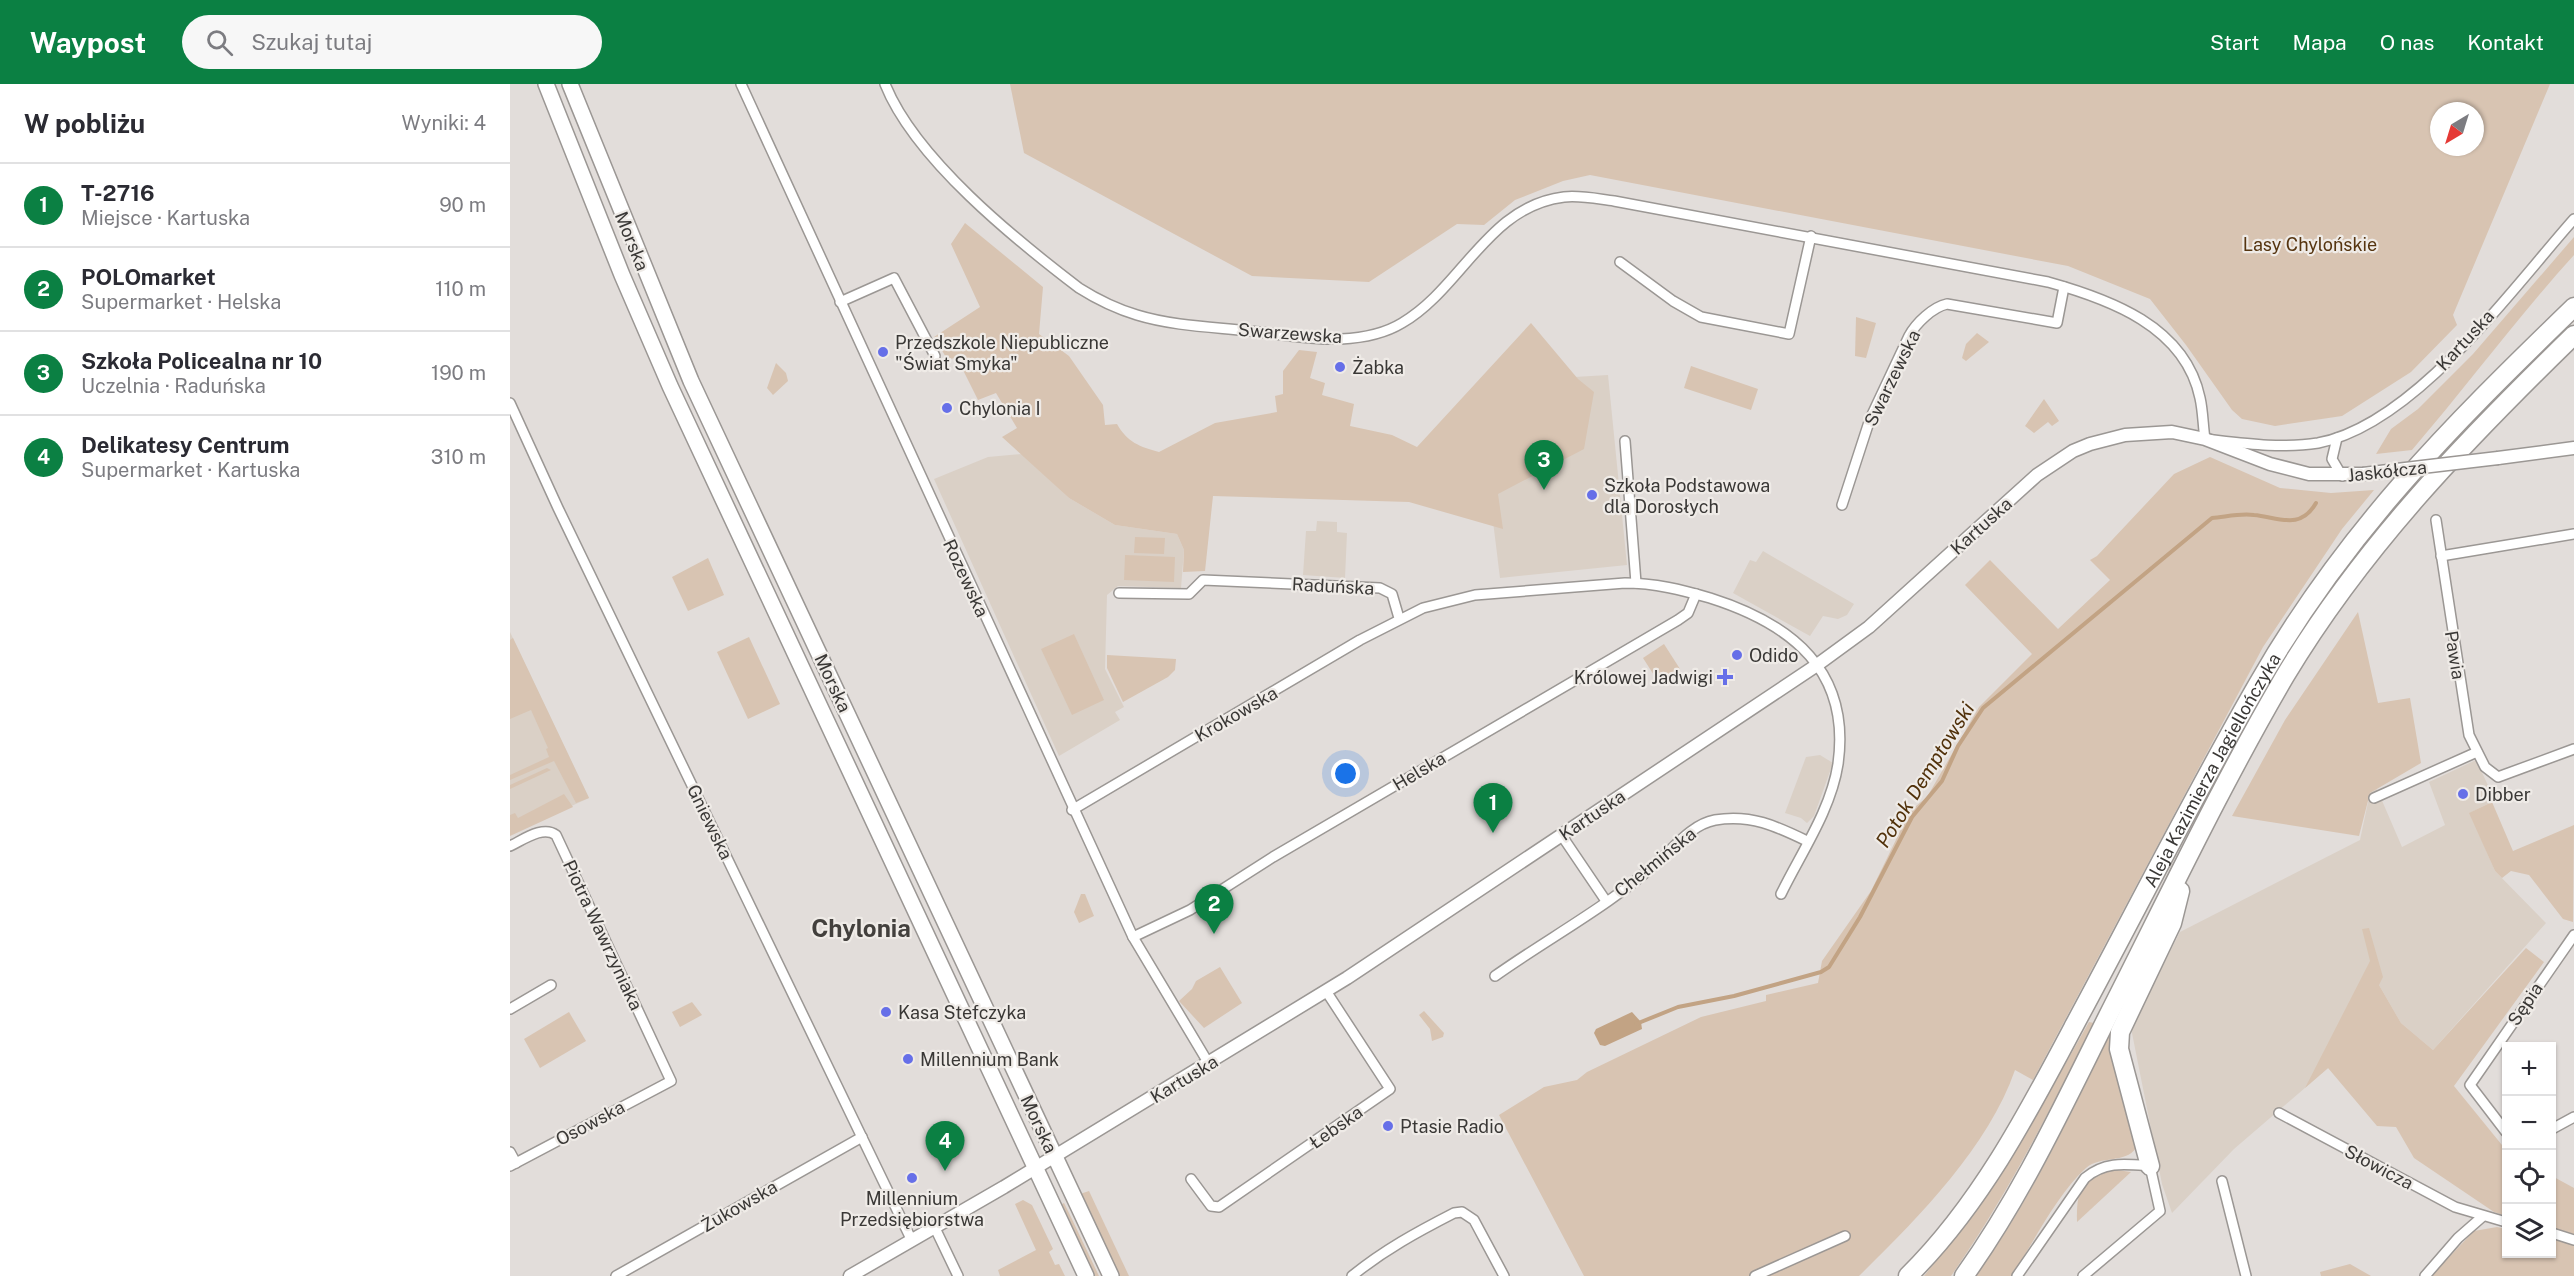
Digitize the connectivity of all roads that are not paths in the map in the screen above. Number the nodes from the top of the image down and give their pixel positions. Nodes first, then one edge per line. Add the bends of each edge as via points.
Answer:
1 (546, 84) edge
2 (570, 84) edge
3 (741, 84) edge
4 (885, 84) edge
5 (2574, 219) edge
6 (1811, 236) junction
7 (1620, 262) dead end
8 (2064, 286) junction
9 (840, 302) junction
10 (2574, 307) edge
11 (2574, 335) edge
12 (935, 356) dead end
13 (510, 403) edge
14 (2337, 438) junction
15 (2205, 439) junction
16 (1625, 441) dead end
17 (2574, 448) edge
18 (2342, 476) junction
19 (1842, 505) dead end
20 (2436, 520) dead end
21 (2574, 534) edge
22 (2441, 556) junction
23 (1636, 583) junction
24 (1119, 593) dead end
25 (1696, 594) junction
26 (1399, 618) junction
27 (1817, 665) junction
28 (2574, 748) edge
29 (2477, 752) junction
30 (2374, 798) dead end
31 (1072, 810) junction
32 (1562, 836) junction
33 (1807, 841) junction
34 (510, 846) edge
35 (2188, 857) junction
36 (1781, 894) dead end
37 (1606, 902) junction
38 (2574, 935) edge
39 (1133, 937) junction
40 (1495, 976) dead end
41 (551, 985) dead end
42 (1326, 991) junction
43 (510, 1009) edge
44 (1209, 1064) junction
45 (671, 1081) joint
46 (2279, 1113) dead end
47 (2574, 1117) edge
48 (2502, 1127) edge
49 (2556, 1127) edge
50 (862, 1137) junction
51 (510, 1152) edge
52 (1054, 1157) junction
53 (513, 1164) edge
54 (2150, 1166) junction
55 (1036, 1168) junction
56 (1191, 1179) dead end
57 (2222, 1181) dead end
58 (2482, 1217) junction
59 (2502, 1221) edge
60 (935, 1228) junction
61 (2556, 1234) edge
62 (1845, 1236) dead end
63 (2574, 1240) edge
64 (912, 1241) junction
65 (616, 1276) edge
66 (850, 1276) edge
67 (958, 1276) edge
68 (1086, 1276) edge
69 (1111, 1276) edge
70 (1352, 1276) edge
71 (1504, 1276) edge
72 (1755, 1276) edge
73 (1908, 1276) edge
74 (1964, 1276) edge
75 (2017, 1276) edge
76 (2083, 1276) edge
77 (2246, 1276) edge
78 (2425, 1276) edge

1 - 55 main road, Morska via 670,386
2 - 52 main road, Morska via 691,381
3 - 9 street, Rozewska
4 - 6 street, Swarzewska via 906,121 954,180 1063,276 1120,309 1170,322 1320,338 1384,332 1436,297 1505,222 1543,202 1563,197 1614,201
5 - 14 street, Kartuska via 2465,343 2423,384 2384,416
6 - 7 street via 1789,334 1694,314
6 - 8 street, Swarzewska
8 - 15 street, Swarzewska via 2123,307 2170,344 2197,389
8 - 19 street, Swarzewska via 2057,323 1947,304 1940,305 1918,324 1870,419
9 - 12 street via 894,278
9 - 31 street, Rozewska
10 - 73 highway, Aleja Kazimierza Jagiellończyka via 2439,441 2331,568 2258,684 2010,1141 1952,1227
11 - 35 highway, Aleja Kazimierza Jagiellończyka via 2412,500 2350,578 2285,677
13 - 50 street, Gniewska
14 - 15 street, Kartuska via 2305,445
14 - 18 street via 2332,459
15 - 18 street, Jaskółcza via 2291,470
15 - 27 street, Kartuska via 2172,432 2146,432 2104,440 2060,459 2037,475 1869,627
16 - 23 street
17 - 18 street, Jaskółcza, bridge
20 - 22 street, Pawia
21 - 22 street
22 - 29 street, Pawia via 2469,735
23 - 25 street
23 - 26 street via 1469,596
24 - 26 street, Raduńska via 1188,594 1203,580 1380,588 1392,594
25 - 27 street via 1753,613 1777,627 1803,647
25 - 39 street, Helska via 1688,613 1678,620 1272,857 1190,910
26 - 31 street, Krokowska
27 - 32 street, Kartuska
27 - 33 street via 1831,687 1840,729 1839,752 1829,796
28 - 29 street, Pawia via 2498,777 2485,767
29 - 30 street
31 - 39 street, Rozewska
32 - 37 street, Chełmińska
32 - 42 street, Kartuska
33 - 36 street
33 - 37 street, Chełmińska via 1763,820 1715,820 1690,832
34 - 45 street, Piotra Wawrzyniaka via 543,831 556,835
35 - 54 highway via 2172,923 2120,1032 2119,1049
35 - 74 highway, Aleja Kazimierza Jagiellończyka via 2038,1157
37 - 40 street, Chełmińska
38 - 48 street, Sępia via 2470,1085
39 - 44 street, Rozewska
41 - 43 street
42 - 44 street, Kartuska
42 - 56 street, Łebska via 1390,1089 1219,1207 1211,1206
44 - 52 street, Kartuska
45 - 53 street, Osowska
46 - 58 street, Słowicza via 2455,1207
47 - 49 street
50 - 64 street, Gniewska
50 - 65 street, Żukowska
51 - 53 street
52 - 55 street, Kartuska
52 - 69 main road, Morska
54 - 75 street via 2112,1164 2096,1168
54 - 76 street via 2160,1211
55 - 60 street, Kartuska
55 - 68 main road, Morska
57 - 77 street
58 - 59 street, Słowicza
58 - 78 street
60 - 64 street, Kartuska
60 - 67 street
61 - 63 street
62 - 72 street
64 - 66 street, Kartuska
70 - 71 street via 1406,1237 1462,1212 1474,1220

